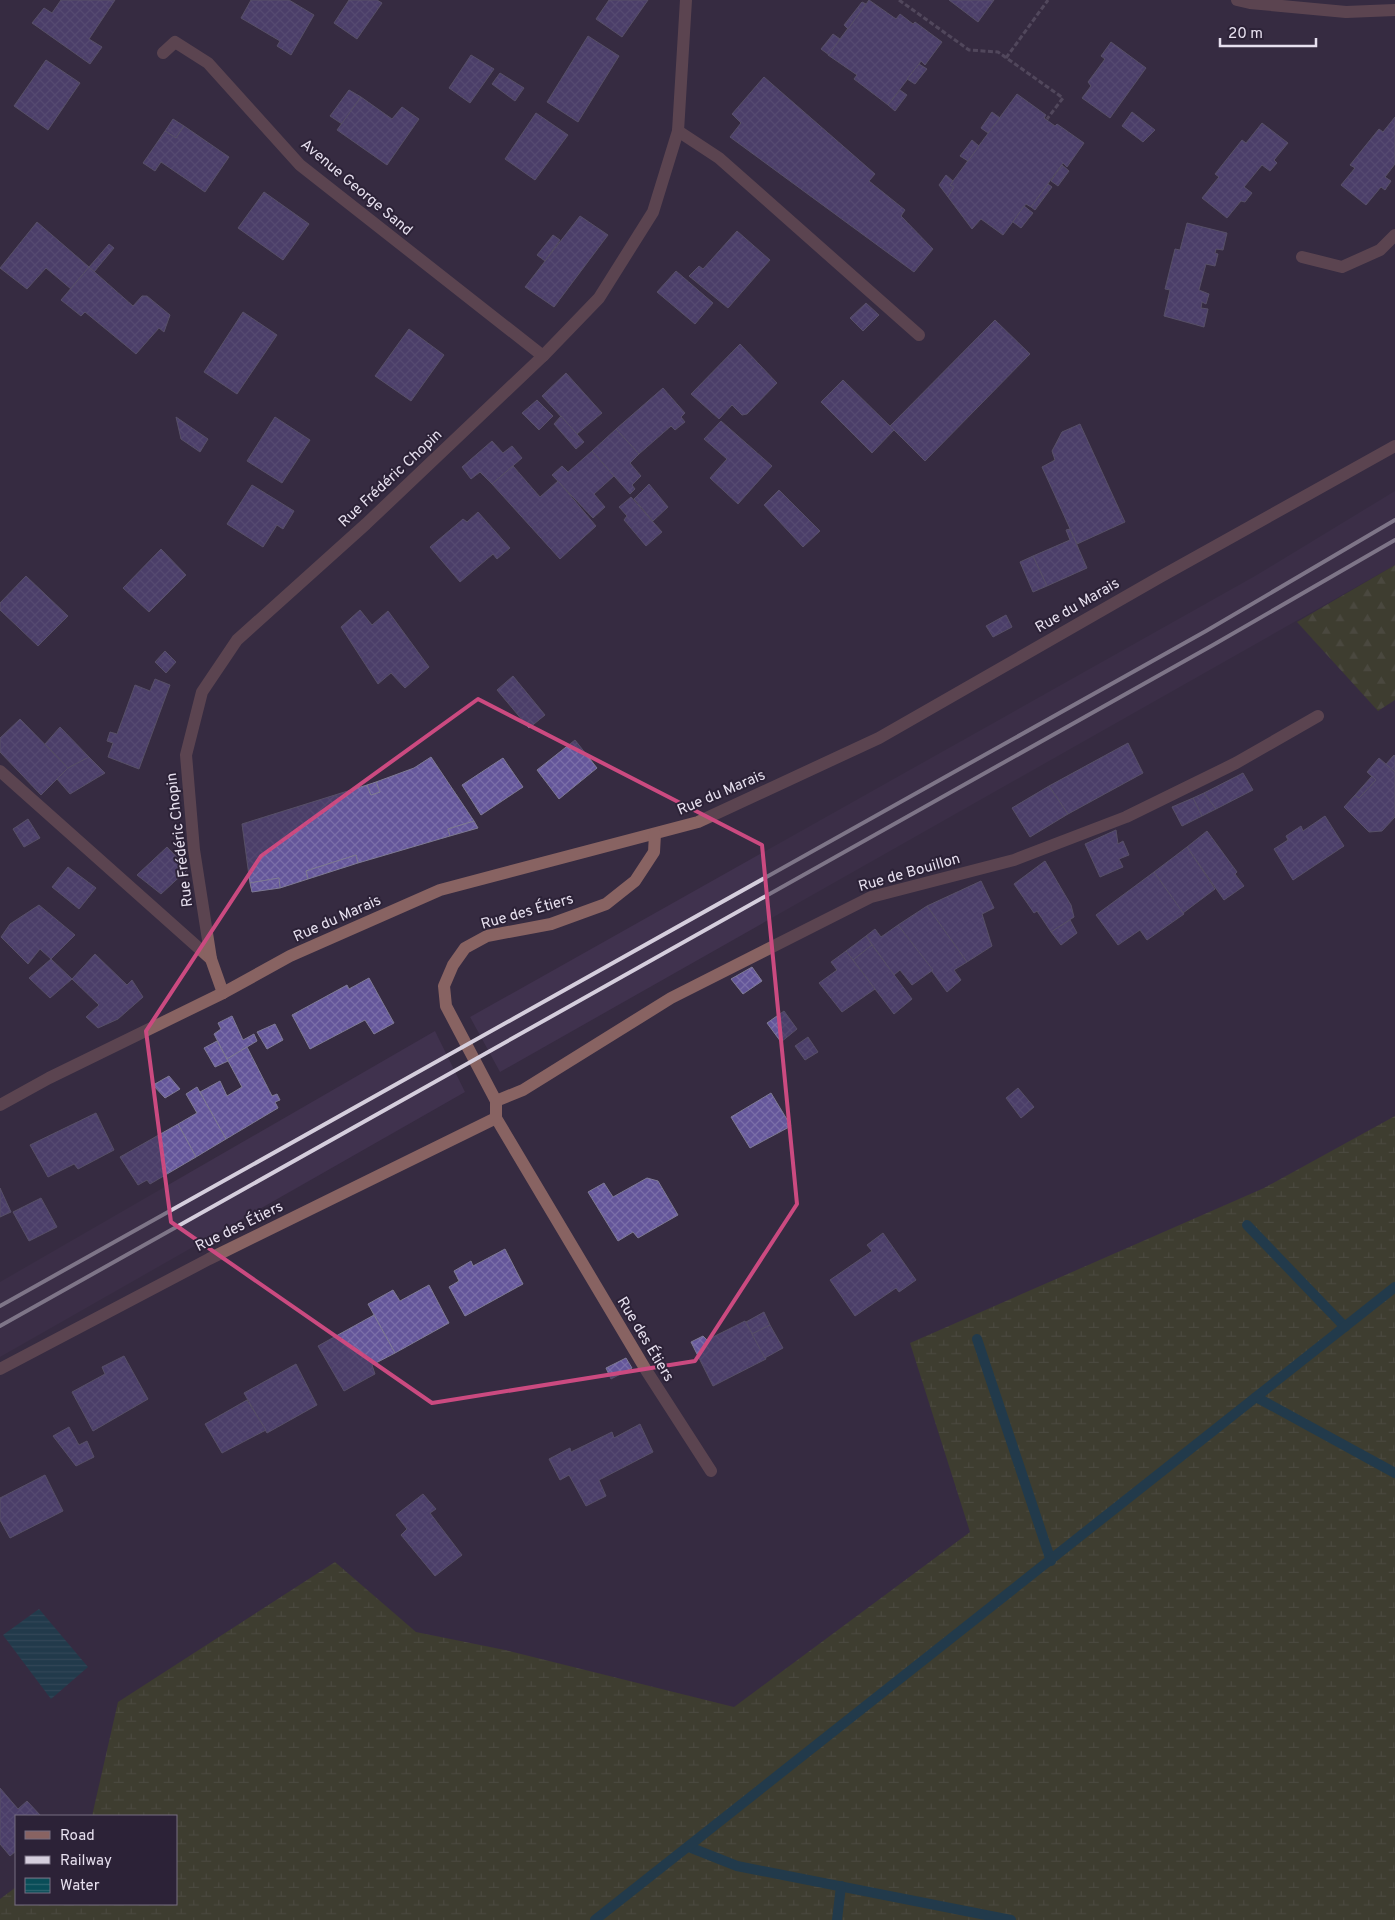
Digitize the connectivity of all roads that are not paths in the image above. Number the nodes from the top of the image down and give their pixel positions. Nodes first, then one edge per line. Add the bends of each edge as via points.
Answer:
1 (686, 0) edge
2 (1237, 0) edge
3 (1395, 10) edge
4 (163, 53) dead end
5 (678, 131) junction
6 (1395, 235) edge
7 (1302, 257) dead end
8 (919, 335) dead end
9 (543, 356) junction
10 (1395, 446) edge
11 (1318, 716) dead end
12 (0, 771) edge
13 (655, 834) junction
14 (211, 959) junction
15 (223, 993) junction
16 (496, 1100) junction
17 (0, 1105) edge
18 (496, 1118) junction
19 (0, 1369) edge
20 (711, 1471) dead end

1 - 5 street, Rue Frédéric Chopin
2 - 3 street via 1346,12
4 - 9 street, Avenue George Sand via 174,42 208,63 300,165
5 - 8 street via 719,158
5 - 9 street, Rue Frédéric Chopin via 653,212 599,298
6 - 7 street via 1380,250 1342,267
9 - 14 street, Rue Frédéric Chopin via 366,524 237,640 202,692 186,755 194,850
10 - 13 street, Rue du Marais via 1160,576 879,738 698,822
11 - 16 street, Rue de Bouillon via 1236,763 1126,817 1014,860 871,897 671,998 523,1090
12 - 14 street
13 - 15 street, Rue du Marais via 440,890 290,956
13 - 16 street, Rue des Étiers via 654,852 634,881 606,904 551,924 488,936 465,948 453,965 444,986 446,1006
14 - 15 street, Rue Frédéric Chopin
15 - 17 street, Rue du Marais
16 - 18 street, Rue des Étiers
18 - 19 street, Rue des Étiers via 218,1255
18 - 20 street, Rue des Étiers via 646,1370

